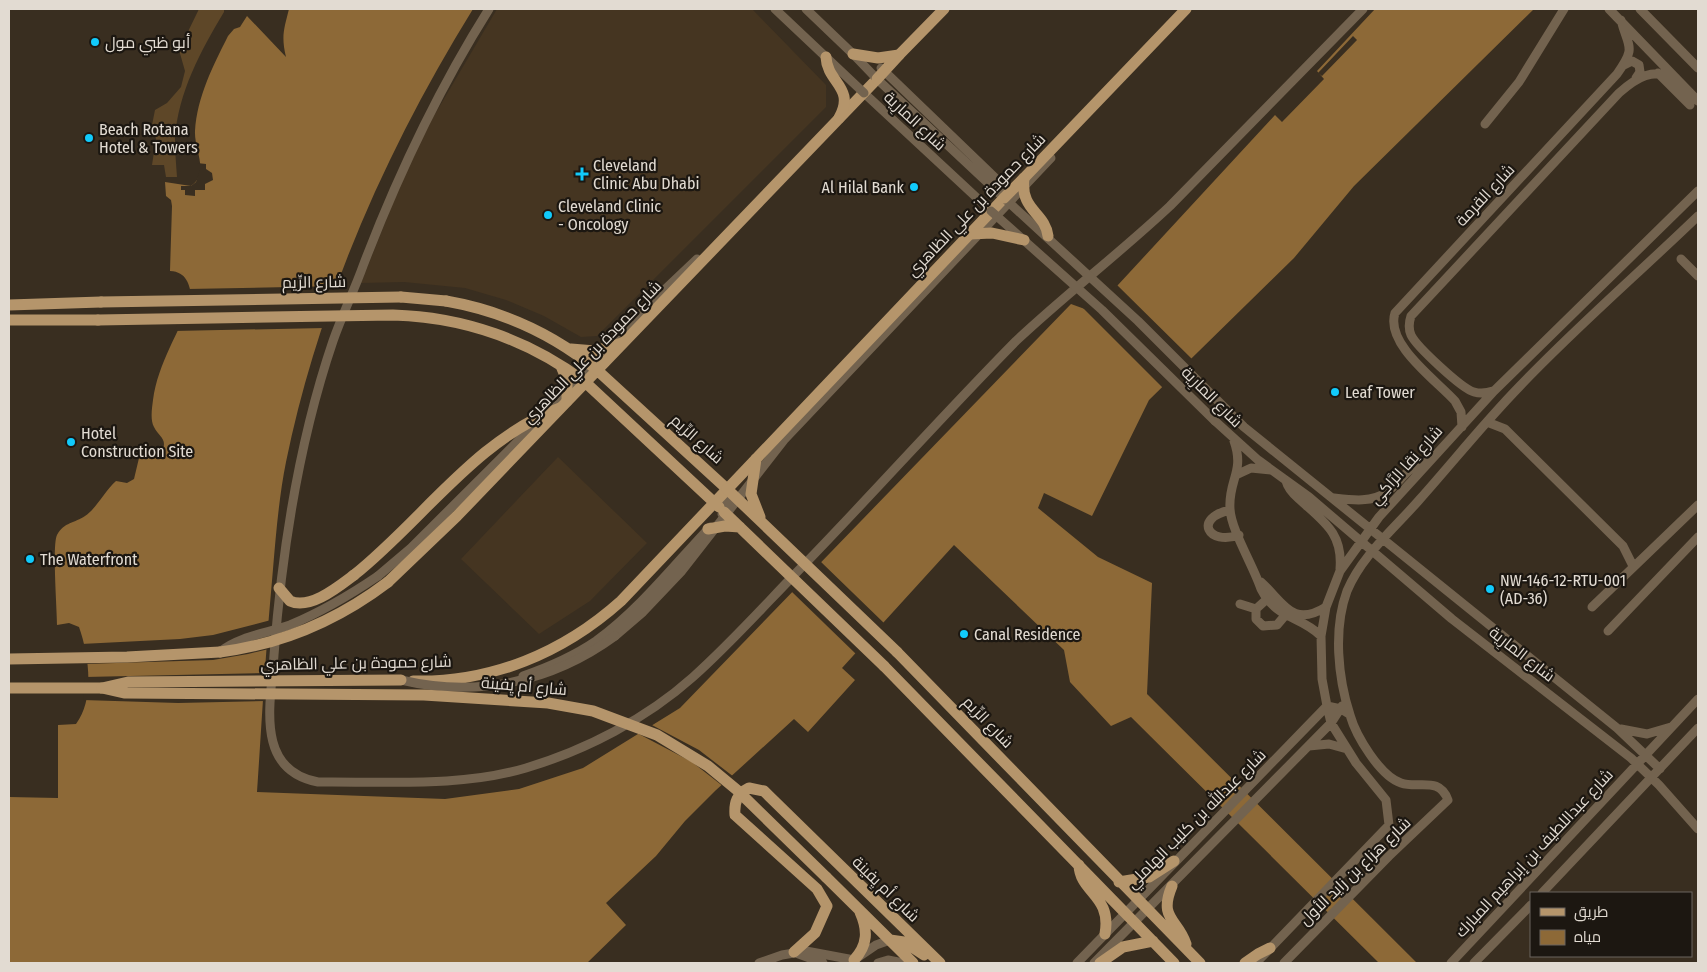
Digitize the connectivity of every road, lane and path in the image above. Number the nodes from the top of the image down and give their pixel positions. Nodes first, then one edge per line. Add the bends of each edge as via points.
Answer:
1 (489, 9) edge
2 (776, 9) edge
3 (806, 9) edge
4 (938, 9) edge
5 (944, 9) edge
6 (1186, 9) edge
7 (1194, 9) edge
8 (1363, 9) edge
9 (1564, 9) edge
10 (1640, 9) edge
11 (1615, 14) edge
12 (853, 54) junction
13 (899, 55) junction
14 (826, 57) junction
15 (1622, 66) junction
16 (1698, 68) edge
17 (879, 73) junction
18 (1658, 73) junction
19 (1636, 78) junction
20 (1676, 78) junction
21 (864, 94) junction
22 (1694, 103) edge
23 (839, 118) junction
24 (1485, 124) dead end
25 (1024, 178) junction
26 (1698, 191) edge
27 (1009, 197) junction
28 (991, 211) junction
29 (1698, 216) edge
30 (970, 234) junction
31 (1048, 236) junction
32 (1024, 240) junction
33 (1680, 259) dead end
34 (1698, 276) edge
35 (9, 297) edge
36 (31, 304) junction
37 (9, 305) edge
38 (9, 320) edge
39 (622, 343) junction
40 (568, 348) junction
41 (561, 366) junction
42 (597, 370) junction
43 (1444, 370) junction
44 (581, 383) junction
45 (1440, 386) junction
46 (1494, 391) junction
47 (564, 405) junction
48 (1487, 422) junction
49 (1462, 427) junction
50 (1233, 438) junction
51 (756, 459) junction
52 (1428, 462) junction
53 (1271, 470) junction
54 (1236, 475) junction
55 (1286, 480) junction
56 (727, 489) junction
57 (1333, 498) junction
58 (715, 502) junction
59 (1698, 505) edge
60 (1230, 510) junction
61 (724, 512) junction
62 (764, 525) junction
63 (740, 527) junction
64 (1370, 529) junction
65 (708, 530) junction
66 (1239, 535) junction
67 (1698, 537) edge
68 (1383, 540) junction
69 (1361, 541) junction
70 (1372, 552) junction
71 (1634, 566) junction
72 (1340, 571) junction
73 (1259, 580) junction
74 (279, 588) junction
75 (1267, 599) junction
76 (1240, 604) dead end
77 (1326, 607) junction
78 (1592, 607) dead end
79 (1256, 610) junction
80 (1287, 611) junction
81 (1608, 630) dead end
82 (612, 633) junction
83 (1321, 636) junction
84 (220, 652) junction
85 (9, 659) edge
86 (401, 680) junction
87 (9, 688) edge
88 (102, 688) junction
89 (272, 690) junction
90 (1345, 696) junction
91 (1698, 699) edge
92 (1327, 706) junction
93 (1341, 709) junction
94 (1349, 714) junction
95 (1331, 723) junction
96 (1674, 726) junction
97 (1617, 728) junction
98 (1698, 728) edge
99 (1309, 746) junction
100 (1347, 749) junction
101 (1647, 756) junction
102 (1639, 764) junction
103 (1660, 768) junction
104 (1650, 775) junction
105 (1448, 800) joint
106 (1389, 825) joint
107 (1698, 829) edge
108 (1174, 861) junction
109 (1079, 865) junction
110 (1119, 882) junction
111 (1172, 886) junction
112 (1543, 892) edge
113 (1137, 900) junction
114 (1530, 906) edge
115 (858, 908) junction
116 (1146, 910) junction
117 (1125, 912) junction
118 (1134, 922) junction
119 (1106, 934) junction
120 (890, 940) junction
121 (1153, 941) junction
122 (1270, 948) junction
123 (1187, 950) junction
124 (794, 952) junction
125 (854, 960) junction
126 (1173, 962) edge
127 (1452, 962) edge
128 (759, 963) edge
129 (823, 963) edge
130 (878, 963) edge
131 (903, 963) edge
132 (913, 963) edge
133 (934, 963) edge
134 (940, 963) edge
135 (1077, 963) edge
136 (1094, 963) edge
137 (1100, 963) edge
138 (1200, 963) edge
139 (1245, 963) edge
140 (1256, 963) edge
141 (1284, 963) edge
142 (1474, 963) edge

1 - 74 street via 444,86 408,159 334,340 310,424
2 - 14 street, شارع المارِية, bridge
3 - 12 street, شارع المارِية
4 - 17 street
5 - 13 main road, شارع حمودة بن علي الظاهري
6 - 25 main road, شارع حمودة بن علي الظاهري
7 - 27 street
8 - 89 street via 1170,206 1016,341 721,650 692,678 650,710 584,746 526,768 492,776 459,781 318,782 304,779 291,771 274,750 270,723
9 - 24 street via 1519,82
10 - 16 street
11 - 15 street, شارع القرمة via 1630,47
11 - 20 street
12 - 13 main road, bridge via 878,58
12 - 17 street, شارع المارِية, bridge
13 - 17 main road, شارع حمودة بن علي الظاهري, bridge
14 - 21 street, شارع المارِية, bridge
14 - 23 main road, bridge via 828,69 844,92
15 - 19 street via 1629,62 1637,63 1640,69
15 - 45 street, شارع القرمة via 1398,309 1393,322 1396,336
17 - 21 main road, شارع حمودة بن علي الظاهري
17 - 27 street, شارع المارِية
17 - 44 street via 624,330
18 - 19 street, شارع القرمة
18 - 20 street, شارع القرمة
18 - 22 street
19 - 43 street, شارع القرمة via 1603,108 1414,312 1409,324 1412,336
20 - 22 street
21 - 23 main road, شارع حمودة بن علي الظاهري
21 - 28 street, شارع المارِية
23 - 39 main road, شارع حمودة بن علي الظاهري
25 - 27 main road, شارع حمودة بن علي الظاهري, bridge
25 - 31 main road, bridge via 1027,204 1043,223
26 - 46 street, شارع نِقا الرَّاكِي
27 - 28 main road, شارع حمودة بن علي الظاهري
27 - 31 street, شارع المارِية, bridge
27 - 82 street via 784,440 681,572 643,612
28 - 30 main road, شارع حمودة بن علي الظاهري
28 - 32 street, شارع المارِية, bridge
29 - 48 street, شارع نِقا الرَّاكِي via 1539,367
30 - 32 main road, bridge via 992,233
30 - 51 main road, شارع حمودة بن علي الظاهري
31 - 57 street, شارع المارِية, bridge via 1244,427
32 - 50 street, شارع المارِية, bridge
33 - 34 street
35 - 36 main road
36 - 37 main road, شارع الرِّيم
36 - 40 main road, شارع الرِّيم, bridge via 419,298 498,314 534,328
38 - 41 main road, شارع الرِّيم, bridge via 417,316 492,332
39 - 40 main road, bridge via 595,351
39 - 42 main road, شارع حمودة بن علي الظاهري
40 - 42 main road, شارع الرِّيم, bridge
41 - 44 main road, شارع الرِّيم, bridge
41 - 47 main road, bridge via 568,385
42 - 44 main road, شارع حمودة بن علي الظاهري
42 - 56 main road, شارع الرِّيم
43 - 45 street via 1449,377 1448,382
43 - 46 street, شارع القرمة via 1472,392
44 - 47 main road, شارع حمودة بن علي الظاهري
44 - 58 main road, شارع الرِّيم
44 - 84 street, شارع حمودة بن علي الظاهري, bridge via 378,576 316,613 230,644
45 - 49 street, شارع القرمة via 1458,406
46 - 49 street, شارع نِقا الرَّاكِي
47 - 74 main road, bridge via 528,423 477,461 400,536 354,575 328,592 302,604 290,601
47 - 84 main road, شارع حمودة بن علي الظاهري, bridge via 440,534 375,592 305,631 265,644
48 - 68 street, شارع نِقا الرَّاكِي
48 - 71 street via 1505,429 1623,546
49 - 52 street, شارع نِقا الرَّاكِي
50 - 53 street, شارع المارِية
50 - 54 street via 1239,462
51 - 56 main road, شارع حمودة بن علي الظاهري
51 - 62 main road, bridge via 751,494
52 - 57 street via 1415,465 1382,495 1355,500
52 - 64 street, شارع نِقا الرَّاكِي
53 - 54 street via 1251,468
53 - 55 street, شارع المارِية
54 - 60 street via 1230,491
55 - 69 street, شارع المارِية
55 - 72 street via 1292,492 1333,531 1342,554
56 - 58 main road, شارع حمودة بن علي الظاهري
56 - 61 street
56 - 62 main road, شارع الرِّيم, bridge
57 - 64 street, شارع المارِية
58 - 61 main road, شارع الرِّيم
58 - 86 main road, شارع حمودة بن علي الظاهري, bridge via 621,601 563,644 524,662 479,674 440,680
59 - 71 street
60 - 66 street
60 - 66 street via 1218,512 1211,518 1210,531 1214,536 1226,539
61 - 63 main road, شارع الرِّيم, bridge
61 - 65 street, شارع حمودة بن علي الظاهري
62 - 110 main road, شارع الرِّيم, bridge via 897,652
63 - 65 main road, bridge
63 - 109 main road, شارع الرِّيم, bridge via 884,666
64 - 68 street, شارع المارِية
64 - 69 street, شارع نِقا الرَّاكِي
65 - 82 street, شارع حمودة بن علي الظاهري
66 - 73 street
67 - 81 street
68 - 70 street, شارع نِقا الرَّاكِي
68 - 97 street, شارع المارِية
69 - 70 street, شارع المارِية
69 - 72 street, شارع نِقا الرَّاكِي
70 - 90 street, شارع نِقا الرَّاكِي via 1360,567 1343,604 1339,647
70 - 102 street, شارع المارِية via 1452,619
71 - 78 street
72 - 77 street, شارع نِقا الرَّاكِي
73 - 75 street
73 - 80 street
74 - 89 street
75 - 79 street
75 - 80 street
76 - 79 street
77 - 80 street via 1307,616
77 - 83 street, شارع نِقا الرَّاكِي
79 - 80 street via 1256,619 1268,628 1277,625
80 - 83 street
82 - 86 street, bridge via 589,654 512,684 463,689
82 - 89 street, شارع حمودة بن علي الظاهري via 555,664 488,684 435,690
83 - 92 street, شارع نِقا الرَّاكِي via 1322,679
84 - 85 main road, شارع حمودة بن علي الظاهري
86 - 88 main road, شارع حمودة بن علي الظاهري, bridge via 128,682
87 - 88 main road, شارع حمودة بن علي الظاهري
88 - 115 main road, شارع أم يِفينة, bridge via 124,694 424,695 532,701 593,711 656,735 708,766 737,790
90 - 93 street, شارع عبدالله بن كليب الهاملي
90 - 94 street, شارع نِقا الرَّاكِي
91 - 96 street, شارع عبداللطيف بن إبراهيم المبارك
92 - 93 street
92 - 95 street, شارع نِقا الرَّاكِي
92 - 108 street, شارع عبدالله بن كليب الهاملي
93 - 94 street
93 - 95 street, شارع عبدالله بن كليب الهاملي
94 - 105 street, شارع نِقا الرَّاكِي via 1353,726 1386,774 1402,784 1428,783 1436,786
95 - 99 street, شارع عبدالله بن كليب الهاملي
95 - 100 street, شارع نِقا الرَّاكِي
96 - 97 street via 1647,734
96 - 101 street, شارع عبداللطيف بن إبراهيم المبارك
97 - 101 street, شارع المارِية
98 - 103 street, شارع عبداللطيف بن إبراهيم المبارك
99 - 100 street via 1329,744
99 - 111 street, شارع عبدالله بن كليب الهاملي
100 - 106 street, شارع نِقا الرَّاكِي via 1386,800
101 - 102 street, شارع عبداللطيف بن إبراهيم المبارك
101 - 103 street, شارع المارِية
101 - 104 street
102 - 104 street, شارع المارِية
102 - 127 street, شارع عبداللطيف بن إبراهيم المبارك
103 - 104 street, شارع عبداللطيف بن إبراهيم المبارك
104 - 107 street, شارع المارِية
104 - 112 street, شارع عبداللطيف بن إبراهيم المبارك
105 - 141 street, شارع هزاع بن زايد الأول
106 - 122 street, شارع هزاع بن زايد الأول
108 - 110 main road via 1149,877
108 - 113 street, شارع عبدالله بن كليب الهاملي
109 - 117 main road, شارع الرِّيم
109 - 119 main road via 1082,880 1102,904
110 - 113 main road, شارع الرِّيم
111 - 116 street, شارع عبدالله بن كليب الهاملي
111 - 123 main road via 1168,914 1185,939
113 - 116 main road, شارع الرِّيم
113 - 117 street, شارع عبدالله بن كليب الهاملي
114 - 142 street, شارع عبداللطيف بن إبراهيم المبارك
115 - 120 main road, شارع أم يِفينة
115 - 125 main road via 866,934 863,948
116 - 118 street, شارع عبدالله بن كليب الهاملي
116 - 123 main road, شارع الرِّيم
117 - 118 main road, شارع الرِّيم
117 - 119 street, شارع عبدالله بن كليب الهاملي
118 - 121 main road, شارع الرِّيم
118 - 136 street, شارع عبدالله بن كليب الهاملي
119 - 135 street, شارع عبدالله بن كليب الهاملي
120 - 125 street
120 - 132 main road, شارع أم يِفينة
120 - 133 main road via 912,946
121 - 126 main road, شارع الرِّيم
121 - 137 main road via 1123,947
122 - 139 main road
122 - 140 street, شارع هزاع بن زايد الأول
123 - 138 main road, شارع الرِّيم
124 - 125 street via 813,951
124 - 128 street
124 - 129 street
124 - 134 main road, شارع أم يِفينة via 815,934 827,906 817,889 735,815 738,796 749,788 769,796
130 - 131 street via 888,960

